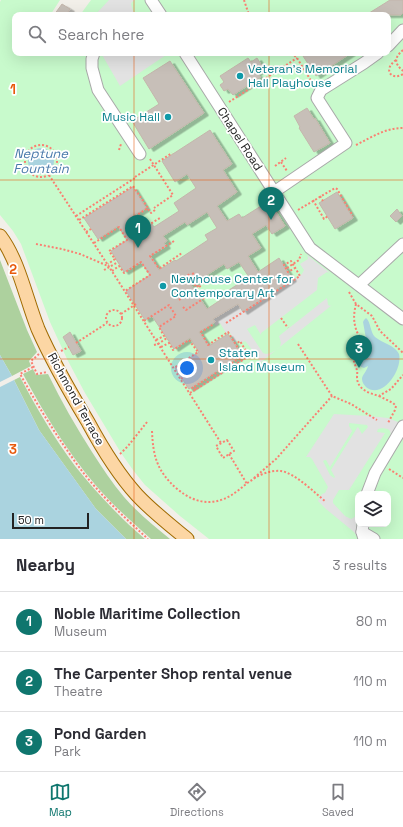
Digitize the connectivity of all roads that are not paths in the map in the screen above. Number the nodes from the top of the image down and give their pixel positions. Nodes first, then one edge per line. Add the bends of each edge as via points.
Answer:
1 (151, 0) edge
2 (156, 12) edge
3 (403, 30) edge
4 (391, 43) edge
5 (93, 56) edge
6 (187, 56) edge
7 (374, 56) edge
8 (143, 154) road end
9 (274, 192) junction
10 (0, 236) edge
11 (403, 244) edge
12 (359, 285) junction
13 (403, 318) edge
14 (403, 426) edge
15 (368, 491) edge
16 (363, 532) edge
17 (187, 539) edge
18 (374, 539) edge

1 - 2 lane
3 - 4 lane
5 - 8 lane via 92,68 98,90
6 - 9 lane, Chapel Road
7 - 9 lane via 321,90 317,98 346,143
9 - 12 lane, Chapel Road via 310,248
10 - 17 main road, Richmond Terrace via 12,256 42,339 103,448 138,496
11 - 12 lane
12 - 13 lane, Chapel Road
14 - 15 lane via 375,473
16 - 18 lane

